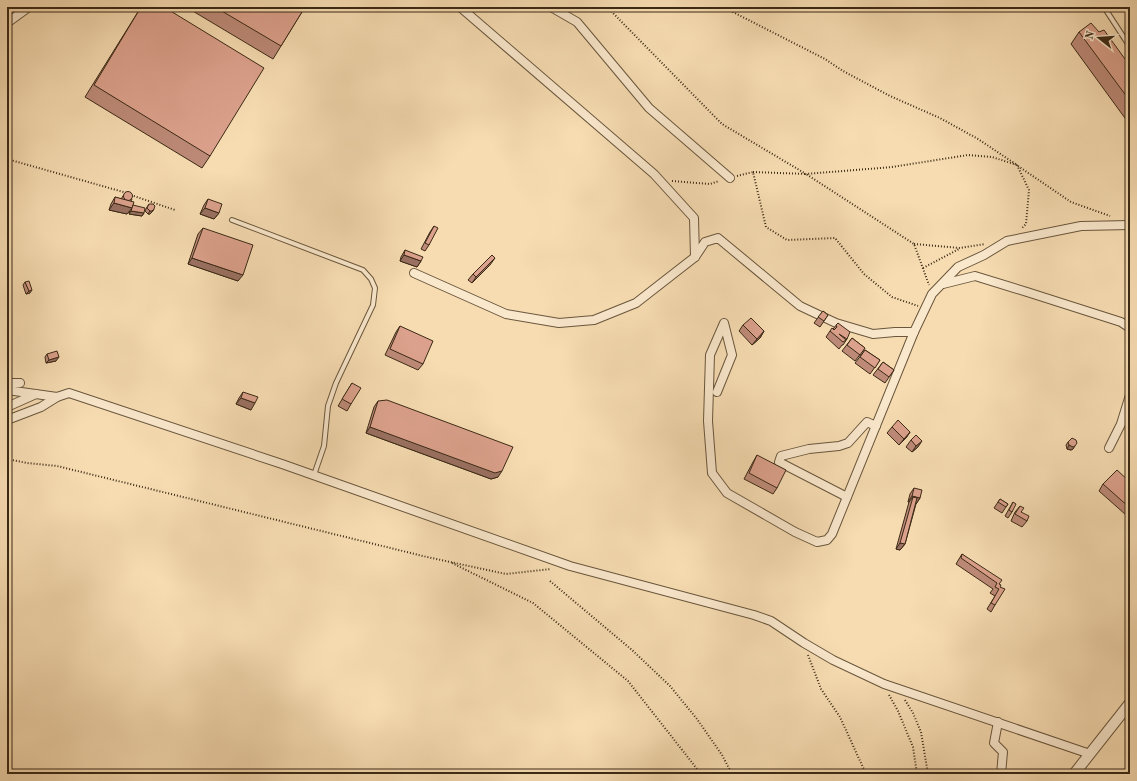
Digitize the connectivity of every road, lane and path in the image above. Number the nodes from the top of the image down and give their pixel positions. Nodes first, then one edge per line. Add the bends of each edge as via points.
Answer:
1 (29, 7) edge
2 (460, 7) edge
3 (551, 7) edge
4 (607, 7) edge
5 (723, 7) edge
6 (1104, 7) edge
7 (7, 23) edge
8 (1130, 47) edge
9 (7, 159) edge
10 (1017, 165) junction
11 (753, 172) junction
12 (806, 174) junction
13 (730, 178) junction
14 (659, 180) junction
15 (175, 210) dead end
16 (1115, 218) dead end
17 (232, 220) dead end
18 (1130, 225) edge
19 (1007, 241) junction
20 (914, 244) junction
21 (985, 244) dead end
22 (960, 248) junction
23 (695, 257) junction
24 (923, 268) junction
25 (414, 272) dead end
26 (942, 284) junction
27 (932, 294) junction
28 (925, 309) junction
29 (1130, 328) edge
30 (914, 332) junction
31 (7, 383) edge
32 (20, 383) dead end
33 (7, 390) edge
34 (717, 392) dead end
35 (37, 394) junction
36 (1130, 394) edge
37 (58, 396) junction
38 (7, 407) edge
39 (7, 420) edge
40 (876, 426) junction
41 (1109, 448) dead end
42 (7, 459) edge
43 (314, 476) junction
44 (847, 497) junction
45 (449, 561) junction
46 (570, 566) junction
47 (550, 580) dead end
48 (804, 643) junction
49 (884, 684) junction
50 (898, 688) junction
51 (1130, 703) edge
52 (998, 722) junction
53 (1090, 754) junction
54 (701, 774) edge
55 (732, 774) edge
56 (866, 774) edge
57 (917, 774) edge
58 (928, 774) edge
59 (1001, 774) edge
60 (1074, 774) edge

1 - 7 street
2 - 14 street
3 - 13 street via 577,22 648,108
4 - 12 path via 722,124
5 - 10 path via 825,59 890,96 940,118
6 - 8 lane
9 - 15 path via 112,188
10 - 12 path via 992,157 968,155 892,167
10 - 16 path via 1071,202
10 - 19 path via 1029,190 1026,224
11 - 12 path
11 - 13 path
11 - 28 path via 766,227 787,240 835,238 864,274 892,297
12 - 20 path
13 - 14 path via 710,184
14 - 23 street via 694,218
17 - 43 lane via 363,270 371,278 375,288 373,305 336,383 328,406 324,446
18 - 19 street via 1081,226
19 - 26 street via 958,267
20 - 22 path
20 - 24 path
21 - 22 path
22 - 24 path
23 - 25 street via 636,303 594,320 559,323 506,314
23 - 30 street via 706,242 718,238 800,306 836,323 873,334
24 - 27 path
26 - 27 street
26 - 29 street via 975,276 1121,322
27 - 28 street
28 - 30 street
30 - 40 street
31 - 32 street
33 - 35 street
34 - 44 street via 732,355 724,323 710,355 708,421 712,473 726,493 818,542 827,540 832,534
35 - 37 street
35 - 38 street
36 - 41 street via 1121,424
37 - 39 street via 41,407
37 - 43 street via 69,393
40 - 44 street
40 - 44 street via 867,422 848,443 839,446 809,449 781,456 779,462
42 - 45 path via 57,466
43 - 46 street
45 - 46 path via 506,574
45 - 54 path via 533,603 628,681
46 - 48 street via 754,614
47 - 55 path via 670,686 698,719
48 - 49 street
48 - 56 path via 821,689 840,717
49 - 50 street
49 - 57 path via 913,746
50 - 52 street
50 - 58 path via 921,732
51 - 53 street
52 - 53 street
52 - 59 street via 994,743 1003,752
53 - 60 street

